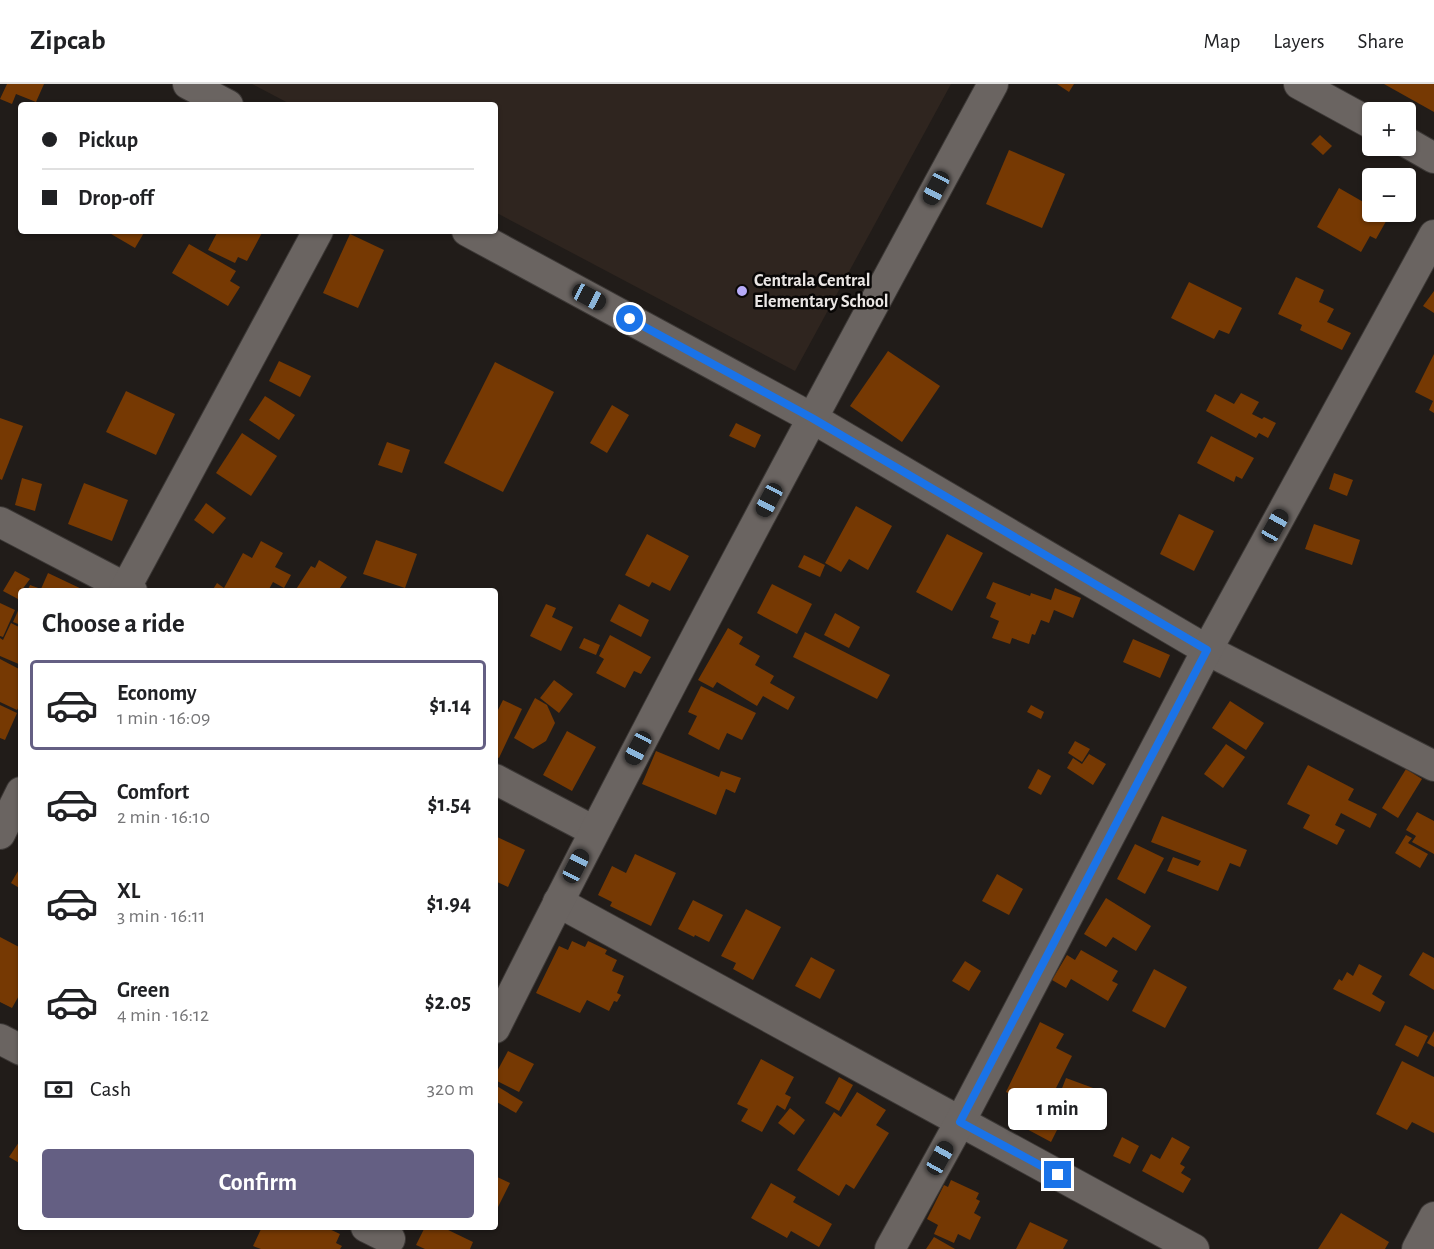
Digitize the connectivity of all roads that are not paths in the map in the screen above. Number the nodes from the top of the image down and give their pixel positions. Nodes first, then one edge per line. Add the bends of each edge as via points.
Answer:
1 (188, 84) edge
2 (993, 84) edge
3 (1299, 84) edge
4 (222, 102) edge
5 (1362, 119) edge
6 (1416, 148) edge
7 (1434, 158) edge
8 (316, 234) edge
9 (473, 234) edge
10 (1434, 235) edge
11 (812, 418) junction
12 (0, 522) edge
13 (123, 588) edge
14 (128, 588) edge
15 (1207, 650) junction
16 (1434, 766) edge
17 (498, 781) edge
18 (18, 798) edge
19 (594, 831) junction
20 (0, 834) edge
21 (558, 902) junction
22 (498, 1022) edge
23 (0, 1039) edge
24 (18, 1048) edge
25 (960, 1122) junction
26 (1434, 1217) edge
27 (890, 1249) edge
28 (1194, 1249) edge
29 (1417, 1249) edge

1 - 4 street
2 - 11 street
3 - 5 street
6 - 7 street
8 - 14 street
9 - 11 street
10 - 15 street
11 - 15 street
11 - 19 street
12 - 13 street
15 - 16 street
15 - 25 street
17 - 19 street
18 - 20 street
19 - 21 street
21 - 22 street
21 - 25 street
23 - 24 street
25 - 27 street
25 - 28 street
26 - 29 street

